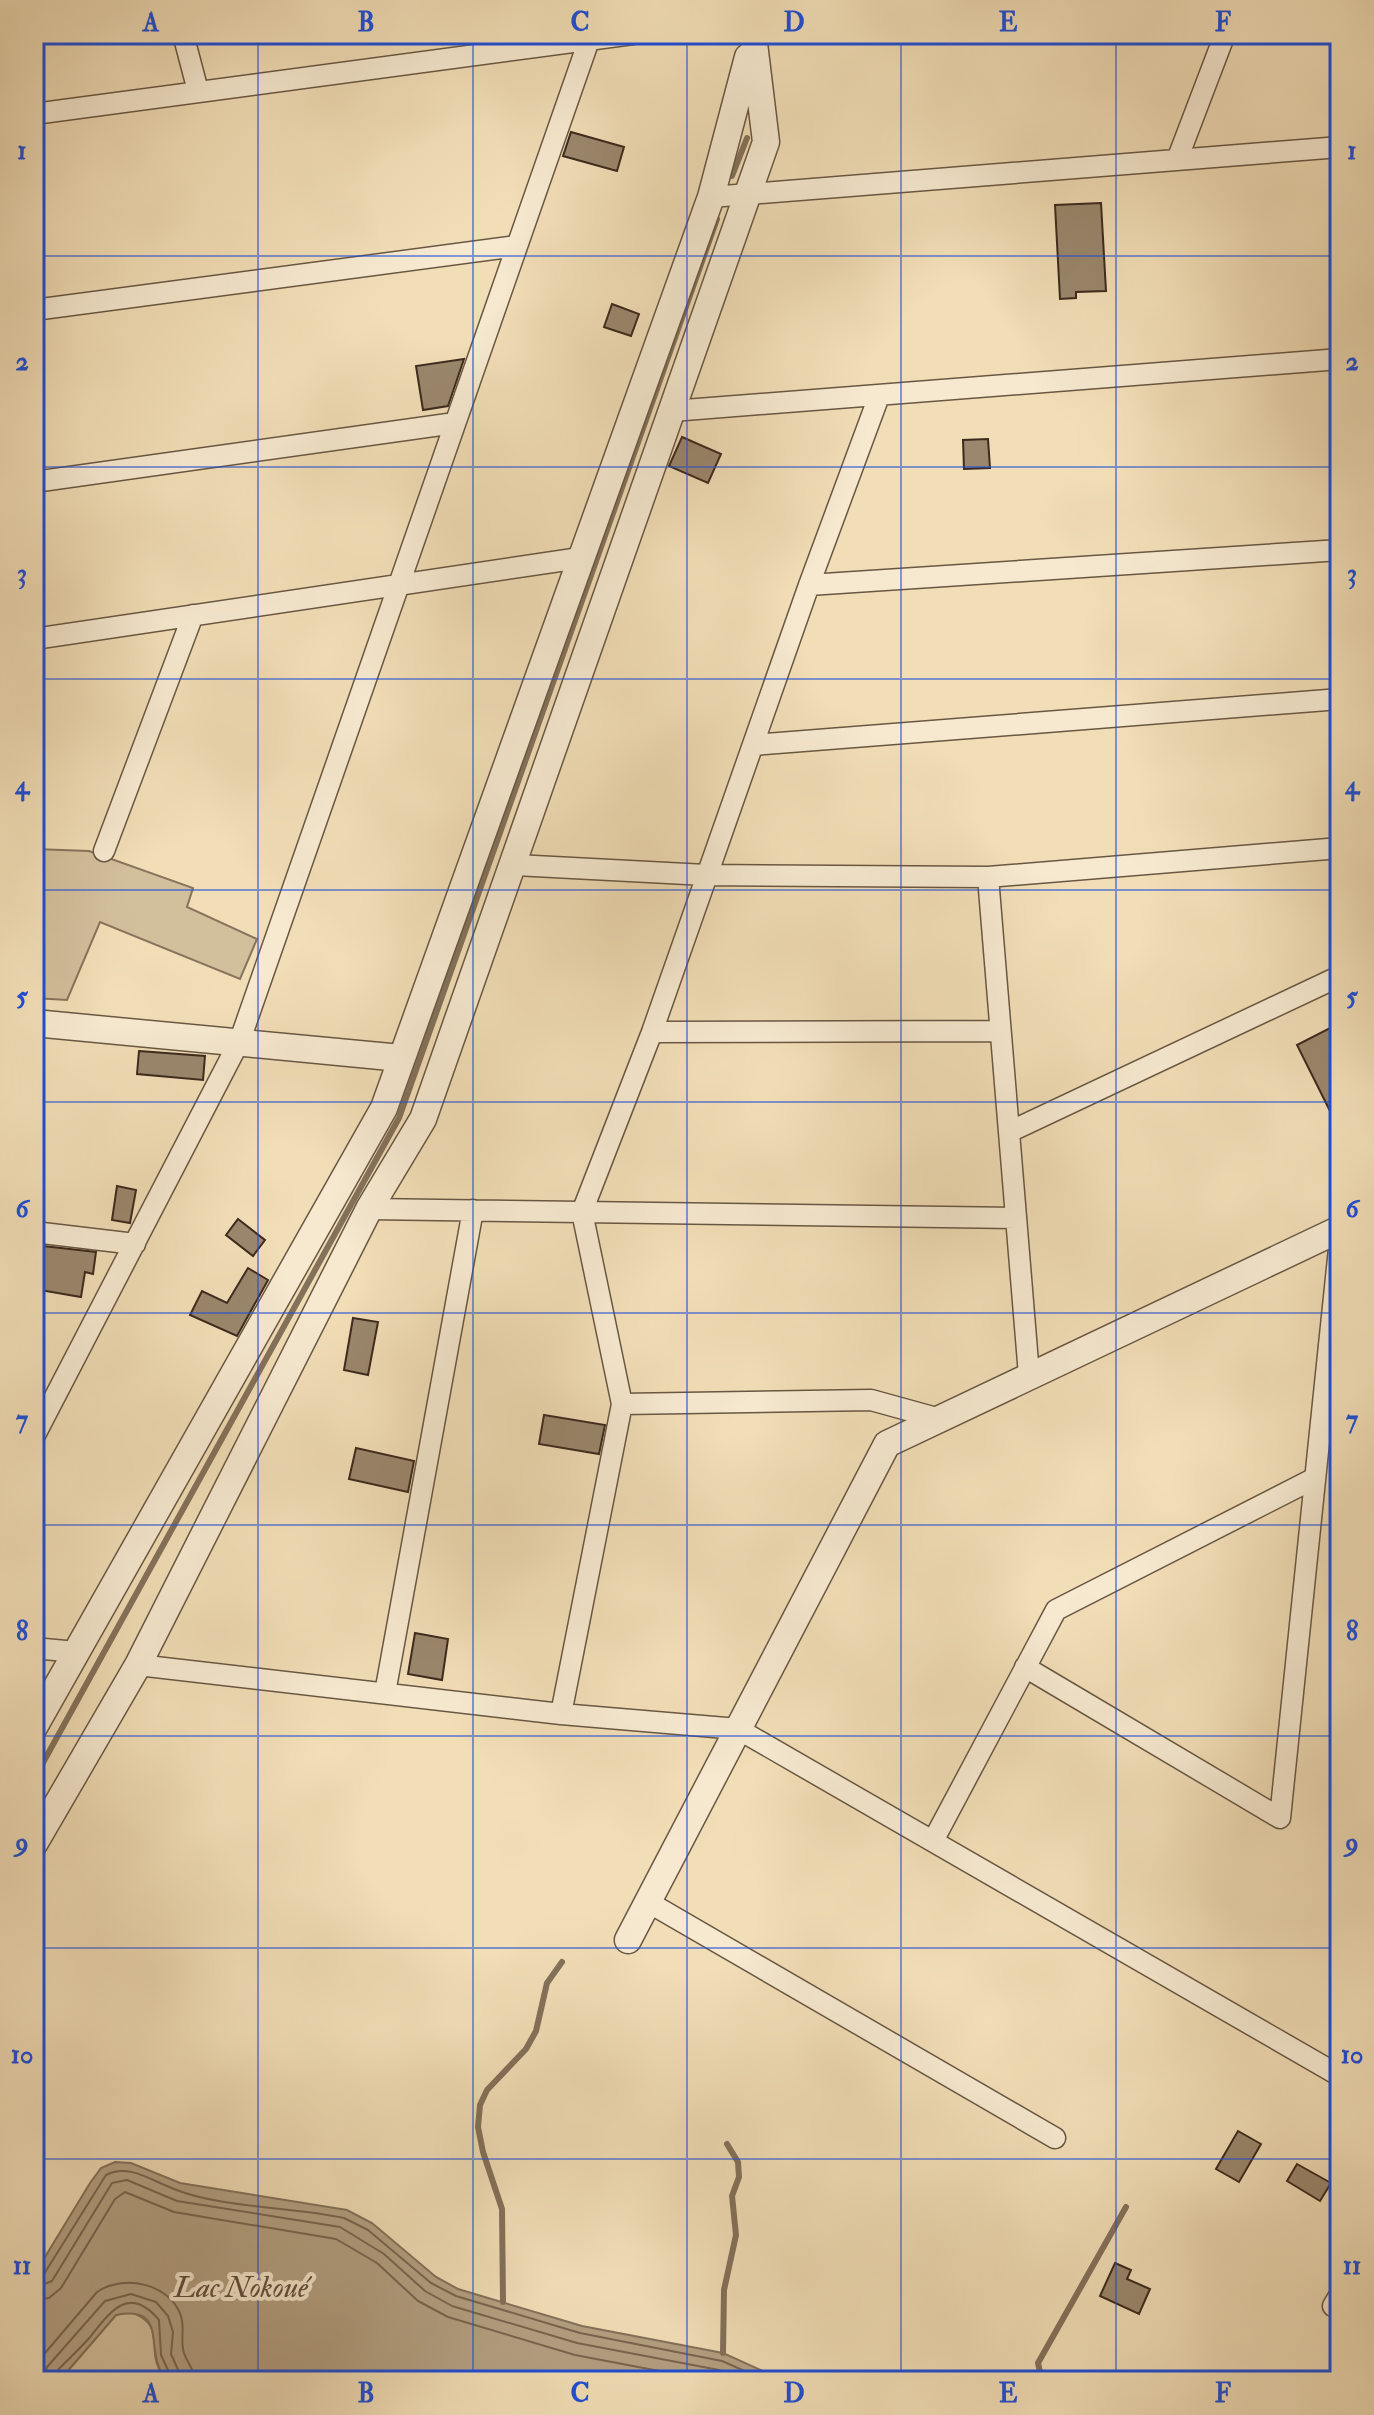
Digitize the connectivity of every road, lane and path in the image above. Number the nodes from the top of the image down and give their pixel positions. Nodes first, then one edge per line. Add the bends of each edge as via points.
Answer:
1 (183, 34) edge
2 (633, 34) edge
3 (1225, 34) edge
4 (753, 35) edge
5 (589, 40) junction
6 (198, 91) junction
7 (34, 114) edge
8 (1340, 147) edge
9 (1177, 160) junction
10 (747, 193) junction
11 (711, 197) junction
12 (517, 246) junction
13 (34, 310) edge
14 (1340, 359) edge
15 (879, 396) junction
16 (672, 411) junction
17 (455, 423) junction
18 (34, 482) edge
19 (1340, 550) edge
20 (580, 558) junction
21 (402, 584) junction
22 (809, 585) junction
23 (193, 615) junction
24 (34, 639) edge
25 (1340, 699) edge
26 (753, 745) junction
27 (1340, 848) edge
28 (104, 851) dead end
29 (515, 865) junction
30 (706, 875) junction
31 (988, 877) junction
32 (1340, 976) edge
33 (34, 1023) edge
34 (1000, 1031) junction
35 (652, 1032) junction
36 (240, 1040) junction
37 (401, 1058) junction
38 (1009, 1132) junction
39 (369, 1209) junction
40 (473, 1210) junction
41 (582, 1212) junction
42 (1016, 1218) junction
43 (1340, 1229) edge
44 (34, 1232) edge
45 (1340, 1239) edge
46 (135, 1244) junction
47 (1029, 1375) junction
48 (622, 1404) junction
49 (940, 1419) junction
50 (36, 1428) edge
51 (1315, 1478) junction
52 (34, 1648) edge
53 (76, 1652) junction
54 (138, 1665) junction
55 (1025, 1667) junction
56 (385, 1693) junction
57 (561, 1714) junction
58 (34, 1727) edge
59 (738, 1729) junction
60 (933, 1841) junction
61 (34, 1844) edge
62 (648, 1902) junction
63 (628, 1940) dead end
64 (1340, 2076) edge
65 (1055, 2138) dead end
66 (1340, 2294) edge
67 (1340, 2309) edge

1 - 6 street
2 - 5 street
3 - 9 street
4 - 10 street via 766,142
4 - 11 street
5 - 6 street
5 - 12 street
6 - 7 street
8 - 9 street
9 - 10 street
10 - 11 street
10 - 16 street
11 - 20 street
12 - 13 street
12 - 17 street
14 - 15 street
15 - 16 street
15 - 22 street
16 - 29 street
17 - 18 street
17 - 21 street
19 - 22 street
20 - 21 street
20 - 37 street
21 - 23 street
21 - 36 street
22 - 26 street
23 - 24 street
23 - 28 street
25 - 26 street
26 - 30 street
27 - 31 street
29 - 30 street
29 - 39 street via 423,1119
30 - 31 street
30 - 35 street
31 - 34 street
32 - 38 street
33 - 36 street
34 - 35 street
34 - 38 street
35 - 41 street
36 - 37 street
36 - 46 street
37 - 53 street via 384,1108
38 - 42 street
39 - 40 street
39 - 54 street
40 - 41 street
40 - 56 street
41 - 42 street
41 - 48 street
42 - 47 street
43 - 47 street
44 - 46 street
45 - 51 street
46 - 50 street
47 - 49 street
48 - 49 street via 871,1400
48 - 57 street
49 - 59 street via 887,1444
51 - 55 street via 1056,1610
51 - 55 street via 1280,1818
52 - 53 street
53 - 58 street
54 - 56 street
54 - 61 street
55 - 60 street
56 - 57 street
57 - 59 street
59 - 60 street
59 - 62 street
60 - 64 street
62 - 63 street
62 - 65 street
66 - 67 street via 1333,2306

